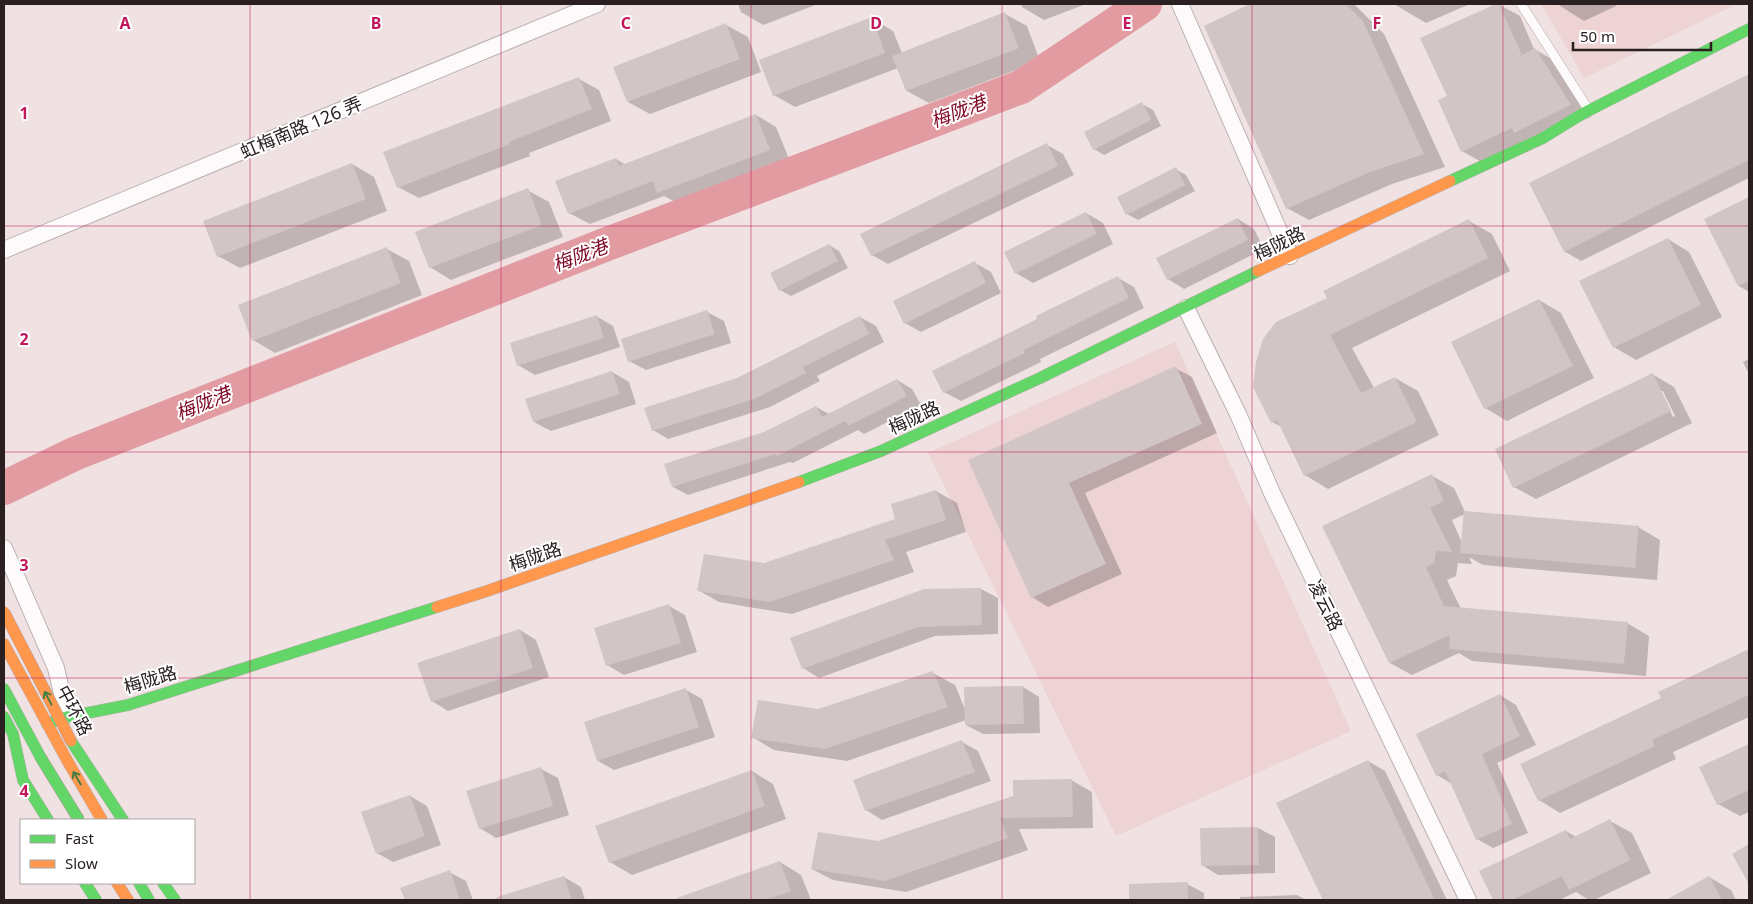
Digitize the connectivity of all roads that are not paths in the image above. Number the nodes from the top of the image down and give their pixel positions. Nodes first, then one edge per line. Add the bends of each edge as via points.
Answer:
1 (597, 4) edge
2 (1521, 4) edge
3 (1183, 10) edge
4 (1749, 29) edge
5 (1590, 111) junction
6 (4, 250) edge
7 (1290, 256) junction
8 (1186, 308) junction
9 (4, 548) edge
10 (4, 612) edge
11 (4, 644) edge
12 (4, 689) edge
13 (4, 717) edge
14 (67, 717) junction
15 (47, 724) junction
16 (7, 731) edge
17 (47, 819) edge
18 (78, 819) edge
19 (78, 819) edge
20 (101, 819) edge
21 (121, 819) edge
22 (129, 819) edge
23 (87, 884) edge
24 (119, 884) edge
25 (140, 884) edge
26 (159, 884) edge
27 (164, 884) edge
28 (170, 884) edge
29 (128, 899) edge
30 (96, 900) edge
31 (149, 900) edge
32 (160, 900) edge
33 (175, 900) edge
34 (180, 900) edge
35 (1468, 900) edge

1 - 6 street, 虹梅南路 126 弄
2 - 5 lane
3 - 7 street
4 - 5 main road, 梅陇路
5 - 7 main road, 梅陇路 via 1543,138
7 - 8 main road, 梅陇路
8 - 14 main road, 梅陇路 via 881,451 759,497 487,592 128,705
8 - 35 street, 凌云路
9 - 14 street via 56,668
21 -> 10 main road, 中环路, bridge via 71,741
11 - 15 main road
12 - 18 main road, bridge
13 - 16 main road
14 - 15 main road, 梅陇路
14 - 22 main road
20 -> 15 main road
16 - 17 main road via 23,780
16 - 19 main road via 44,764
23 - 30 main road
24 - 29 main road
25 - 31 main road
26 - 32 main road
27 - 33 main road
28 - 34 main road

